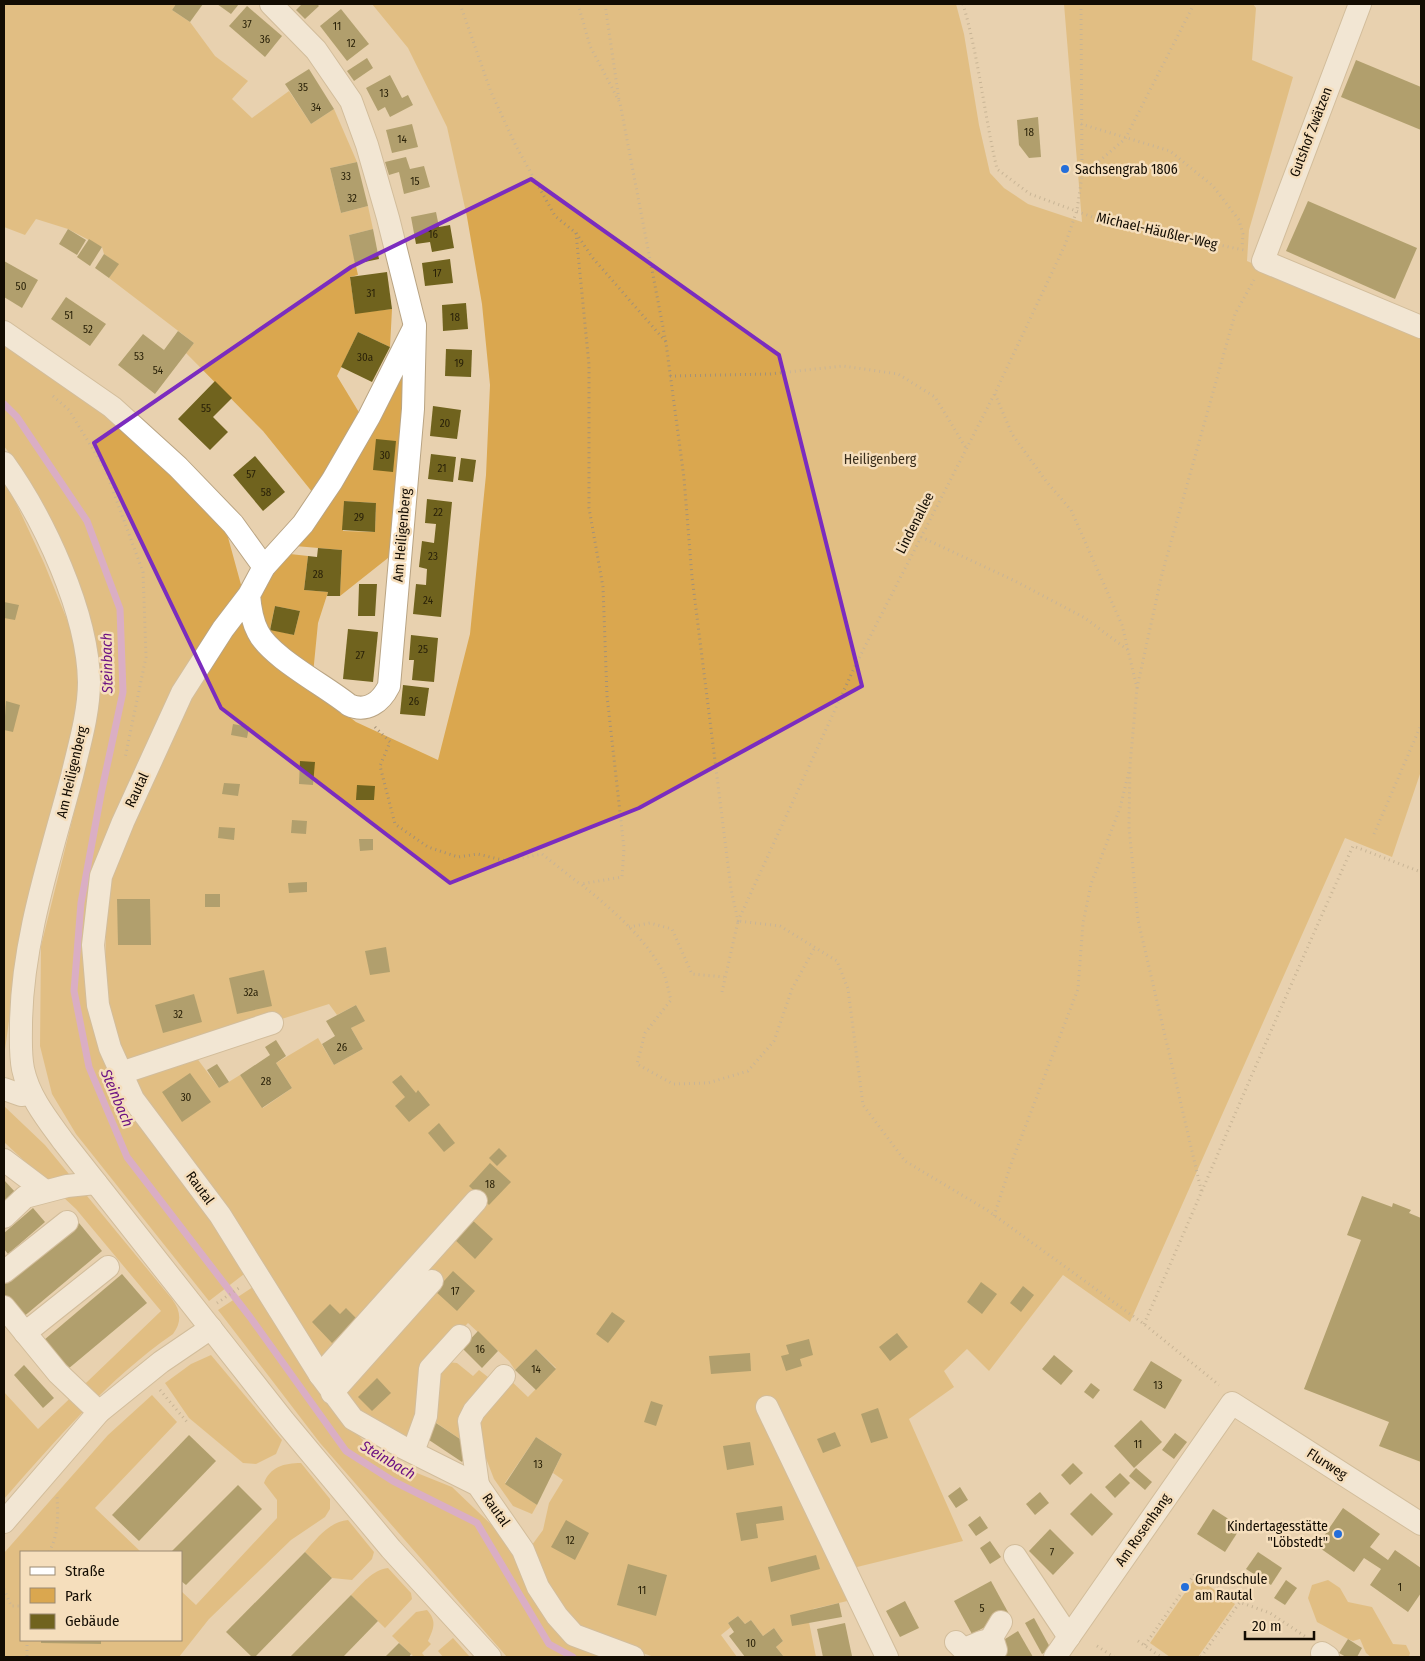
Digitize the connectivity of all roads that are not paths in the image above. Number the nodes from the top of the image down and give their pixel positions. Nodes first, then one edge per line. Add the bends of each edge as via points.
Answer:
1 (271, 4) edge
2 (1360, 4) edge
3 (415, 326) junction
4 (1421, 327) edge
5 (4, 332) edge
6 (4, 462) edge
7 (264, 567) junction
8 (249, 595) junction
9 (272, 1023) dead end
10 (121, 1073) junction
11 (4, 1090) edge
12 (31, 1094) junction
13 (4, 1160) edge
14 (96, 1183) junction
15 (45, 1191) junction
16 (476, 1201) dead end
17 (4, 1217) edge
18 (67, 1222) dead end
19 (108, 1266) dead end
20 (4, 1272) edge
21 (432, 1281) dead end
22 (4, 1307) edge
23 (211, 1328) junction
24 (25, 1333) junction
25 (460, 1336) dead end
26 (504, 1376) dead end
27 (326, 1384) junction
28 (1232, 1403) joint
29 (767, 1407) dead end
30 (99, 1412) junction
31 (413, 1452) junction
32 (478, 1485) junction
33 (4, 1522) edge
34 (1421, 1524) edge
35 (1015, 1556) dead end
36 (1069, 1637) junction
37 (993, 1640) edge
38 (956, 1642) dead end
39 (490, 1657) edge
40 (632, 1657) edge
41 (887, 1657) edge
42 (1055, 1657) edge

1 - 3 street, Am Heiligenberg via 316,50 351,101 386,209
2 - 4 street, Gutshof Zwätzen via 1263,261
3 - 7 street via 332,481 303,524
3 - 8 street, Am Heiligenberg via 413,409 390,686 384,698 370,707 355,708 268,646 258,633
5 - 7 street via 112,407 178,467 233,524
6 - 12 street, Am Heiligenberg via 58,559 84,639 89,684 82,735 28,952 21,1004 20,1051
7 - 8 street
8 - 10 street, Rautal via 182,693 101,876 93,945 98,1005
9 - 10 street
10 - 27 street, Rautal via 133,1099 220,1215
11 - 12 street
12 - 14 street
13 - 15 street
14 - 15 street
14 - 23 street
15 - 17 street via 25,1197
16 - 27 street
18 - 20 street
19 - 24 street
21 - 27 street
22 - 24 street
23 - 30 street via 161,1362
23 - 39 street via 391,1549
24 - 30 street via 58,1373
25 - 31 street via 430,1369 426,1416
26 - 32 street via 469,1421
27 - 31 street, Rautal via 353,1419
28 - 34 street, Flurweg
28 - 36 street, Am Rosenhang
29 - 41 street
30 - 33 street
31 - 32 street, Rautal
32 - 40 street, Rautal via 524,1550 538,1587 574,1635
35 - 36 street
36 - 42 street, Am Rosenhang
37 - 38 street via 968,1648 962,1648

